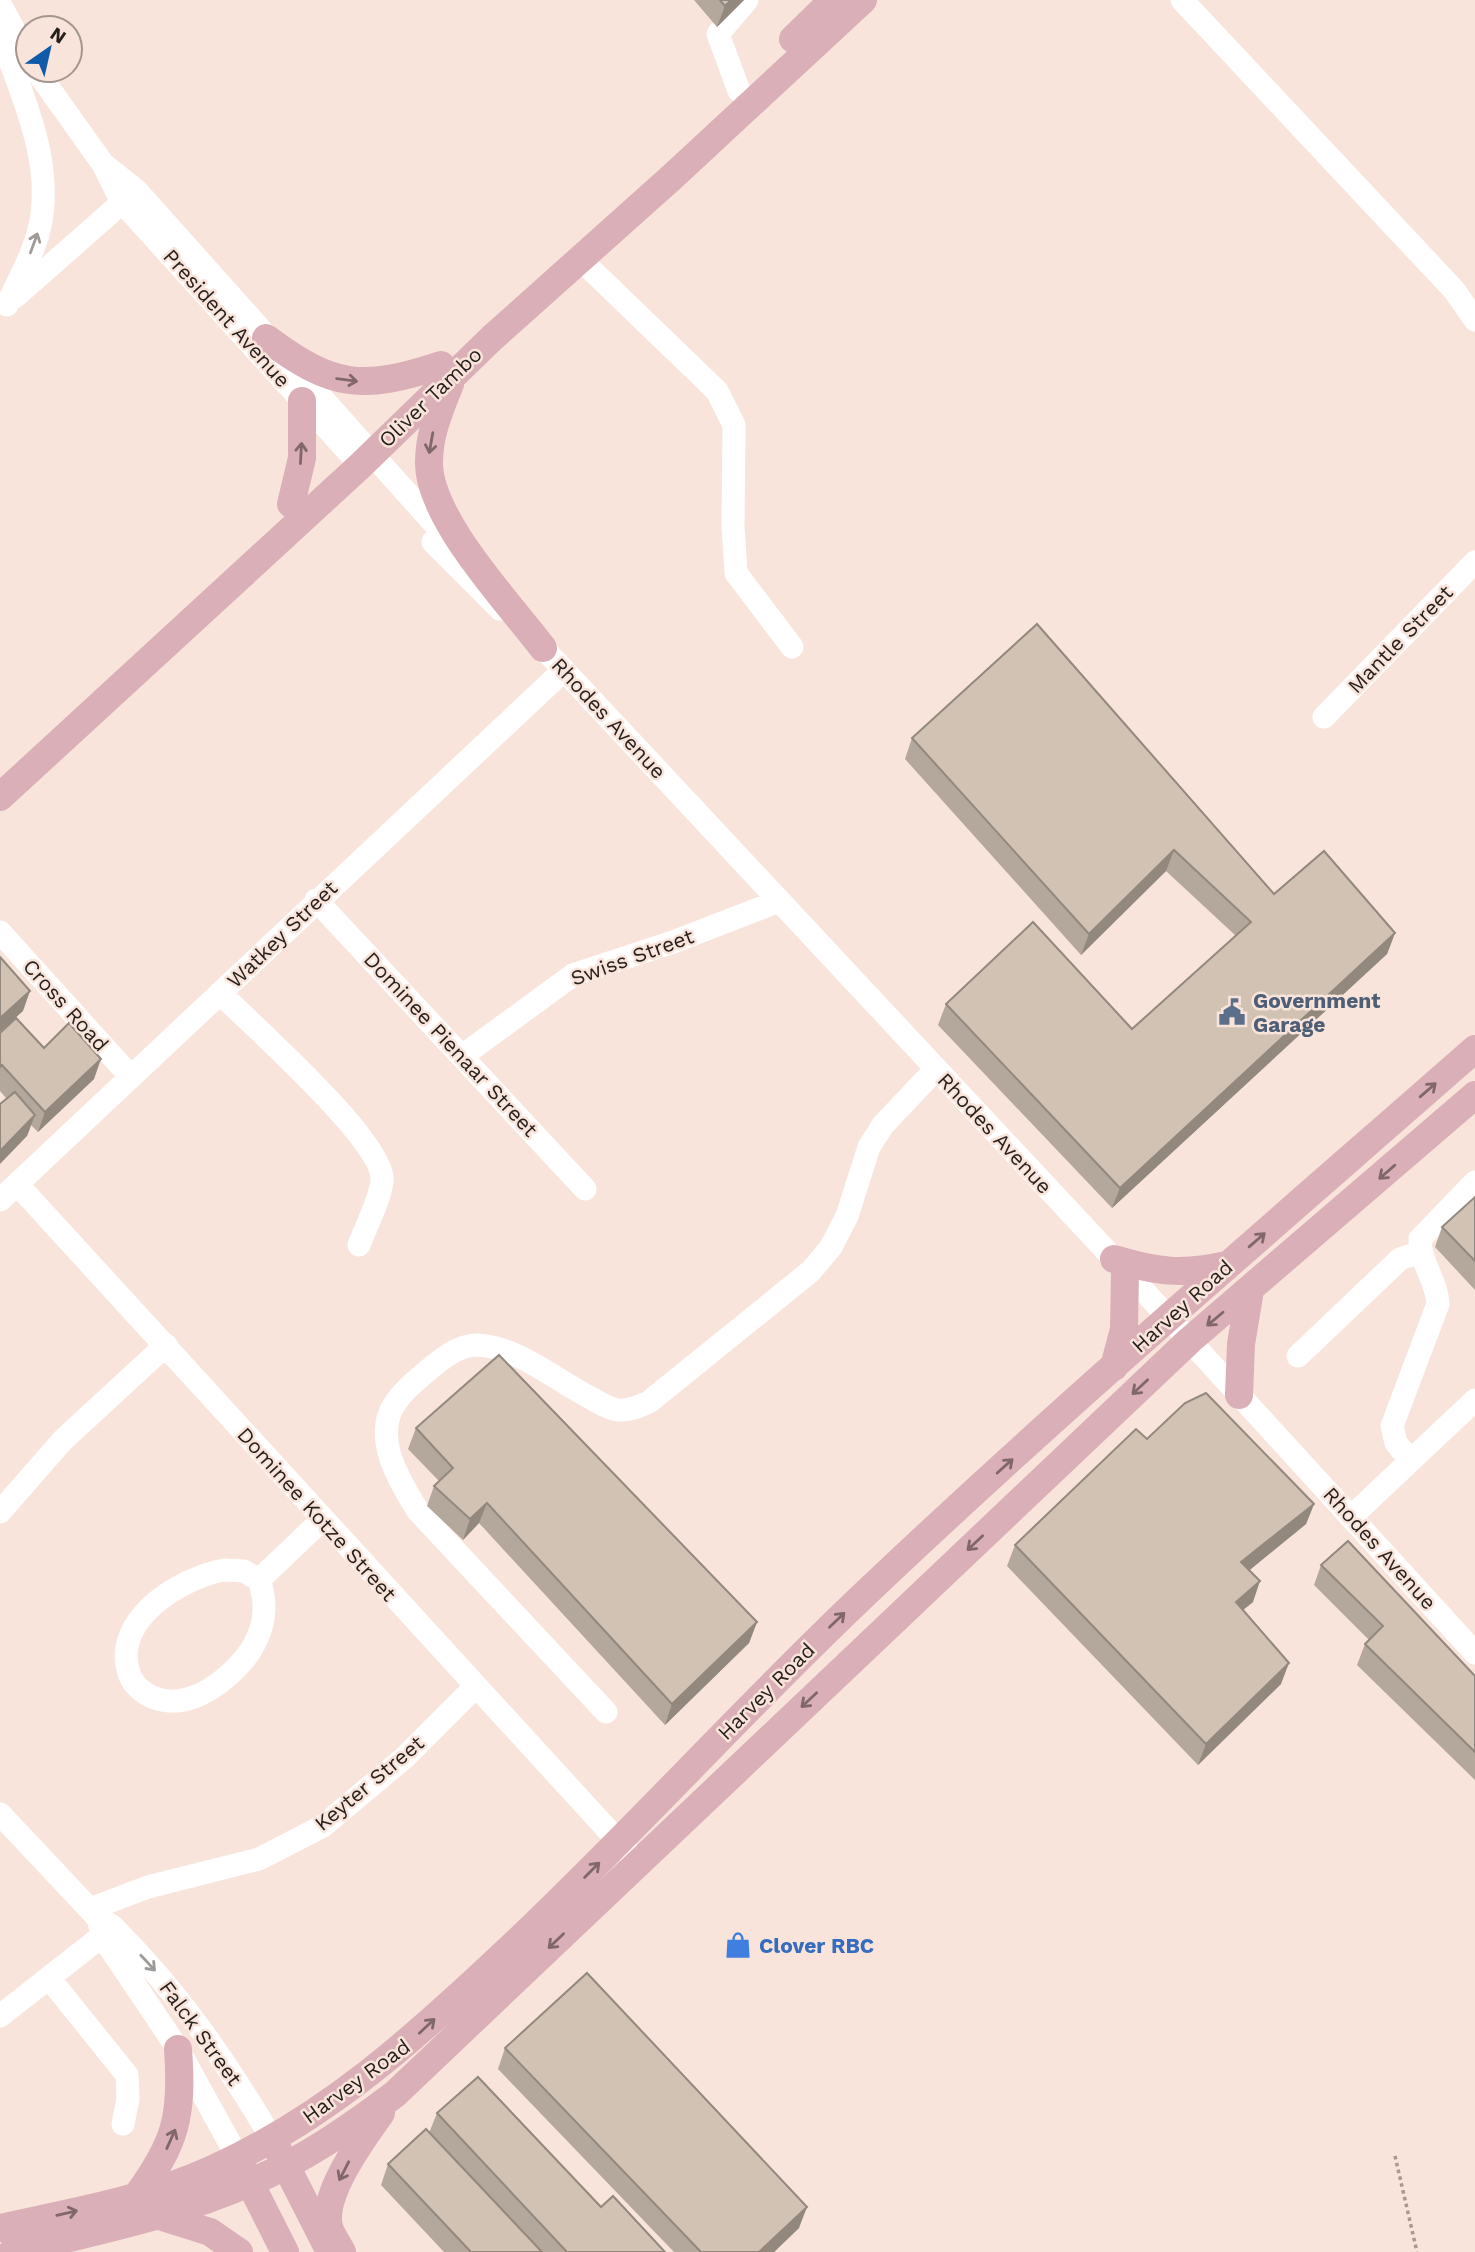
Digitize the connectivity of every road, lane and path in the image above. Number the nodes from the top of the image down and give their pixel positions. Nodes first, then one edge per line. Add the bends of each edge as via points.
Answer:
1 (747, 0) edge
2 (833, 0) edge
3 (863, 0) edge
4 (1182, 0) edge
5 (0, 4) edge
6 (14, 30) edge
7 (0, 33) edge
8 (46, 84) edge
9 (739, 91) junction
10 (666, 173) junction
11 (129, 196) junction
12 (580, 259) junction
13 (3, 308) edge
14 (1475, 320) edge
15 (266, 338) junction
16 (447, 371) junction
17 (302, 401) junction
18 (360, 453) junction
19 (291, 504) junction
20 (1475, 562) edge
21 (792, 647) dead end
22 (543, 648) junction
23 (564, 670) junction
24 (1324, 717) dead end
25 (0, 774) edge
26 (0, 797) edge
27 (316, 900) junction
28 (779, 901) junction
29 (0, 932) edge
30 (220, 993) junction
31 (1475, 1049) edge
32 (462, 1056) junction
33 (935, 1070) junction
34 (131, 1077) junction
35 (1475, 1095) edge
36 (1475, 1182) edge
37 (17, 1184) junction
38 (585, 1189) dead end
39 (0, 1200) edge
40 (359, 1245) dead end
41 (1420, 1252) junction
42 (1230, 1264) junction
43 (1119, 1266) junction
44 (1250, 1290) junction
45 (1169, 1318) junction
46 (1190, 1340) junction
47 (166, 1345) junction
48 (1298, 1356) dead end
49 (1114, 1367) junction
50 (1239, 1395) junction
51 (1475, 1400) edge
52 (1410, 1460) junction
53 (0, 1512) edge
54 (1352, 1516) junction
55 (322, 1520) junction
56 (259, 1580) junction
57 (1475, 1653) edge
58 (475, 1687) junction
59 (606, 1712) dead end
60 (0, 1814) edge
61 (628, 1852) junction
62 (96, 1921) junction
63 (49, 1978) junction
64 (0, 2016) edge
65 (178, 2049) junction
66 (396, 2094) junction
67 (123, 2124) dead end
68 (272, 2139) junction
69 (1395, 2156) dead end
70 (238, 2158) junction
71 (286, 2164) junction
72 (250, 2183) junction
73 (146, 2206) junction
74 (0, 2228) edge
75 (1416, 2250) edge
76 (12, 2252) edge
77 (239, 2252) edge
78 (285, 2252) edge
79 (330, 2252) edge
80 (342, 2252) edge

1 - 9 street via 718,34
2 - 9 main road, Oliver Tambo
3 - 10 main road, Oliver Tambo
4 - 14 street via 1454,290
5 - 6 street
13 -> 7 street via 40,228 44,198 35,134
8 - 11 street, President Avenue
9 - 10 main road, Oliver Tambo
10 - 12 main road, Oliver Tambo
10 - 16 main road, Oliver Tambo
11 - 13 street
11 - 15 street, President Avenue
11 - 17 street, President Avenue
12 - 16 main road, Oliver Tambo
12 - 21 street via 717,391 734,425 736,573
15 -> 16 main road via 299,363 328,377 366,383
15 - 18 street, President Avenue
16 - 18 main road, Oliver Tambo
16 -> 22 main road via 430,442 434,492 467,549
17 - 18 street, President Avenue
19 -> 17 main road via 302,458
18 - 19 main road, Oliver Tambo
18 - 22 street, Rhodes Avenue
18 - 26 main road, Oliver Tambo
19 - 25 main road, Oliver Tambo
20 - 24 street, Mantle Street
22 - 23 street, Rhodes Avenue
23 - 27 street, Watkey Street
23 - 28 street, Rhodes Avenue
27 - 30 street, Watkey Street
27 - 32 street, Dominee Pienaar Street
28 - 32 street, Swiss Street via 573,975
28 - 33 street, Rhodes Avenue
29 - 34 street, Cross Road
30 - 34 street, Watkey Street
30 - 40 street via 354,1127 375,1156 383,1179
42 -> 31 main road, Harvey Road
32 - 38 street, Dominee Pienaar Street
33 - 43 street, Rhodes Avenue
33 - 59 street via 883,1125 869,1147 847,1216 831,1247 811,1271 649,1402 630,1409 609,1408 499,1349 476,1345 456,1350 435,1364 397,1399 388,1422 387,1447 396,1476 418,1511
34 - 37 street, Watkey Street
35 -> 44 main road, Harvey Road
36 - 41 street via 1425,1231
37 - 39 street, Watkey Street
37 - 47 street, Dominee Kotze Street
41 - 48 street via 1400,1259
41 - 52 street via 1437,1290 1438,1304 1392,1426 1396,1443
42 - 43 main road via 1185,1273
42 - 45 main road, Harvey Road
43 - 45 street, Rhodes Avenue
43 - 49 main road via 1124,1329
44 -> 46 main road, Harvey Road
44 - 50 main road
45 - 46 street, Rhodes Avenue
45 - 49 main road, Harvey Road
46 - 50 street, Rhodes Avenue
46 -> 61 main road, Harvey Road
47 - 53 street via 63,1440
47 - 55 street, Dominee Kotze Street
61 -> 49 main road, Harvey Road via 802,1654
50 - 54 street, Rhodes Avenue
51 - 52 street
52 - 54 street
54 - 57 street, Rhodes Avenue
55 - 56 street
55 - 58 street, Dominee Kotze Street
56 - 56 street via 244,1571 224,1570 201,1574 171,1590 136,1625 127,1646 130,1679 142,1692 160,1700 180,1701 216,1686 258,1638 265,1596
58 - 61 street, Dominee Kotze Street
58 - 62 street, Keyter Street via 404,1758 323,1826 259,1859 148,1887
60 - 62 street, Falck Street
61 -> 66 main road, Harvey Road
68 -> 61 main road, Harvey Road via 402,2049
62 - 63 street, Keyter Street
62 - 65 street, Falck Street
62 -> 68 street, Falck Street via 112,1926 180,1998
63 - 64 street, Keyter Street
63 - 67 street via 127,2075
65 - 70 street, Falck Street
73 -> 65 main road via 154,2174 176,2126
66 - 71 main road, Harvey Road
66 -> 80 main road via 358,2144 335,2188 328,2226
68 - 70 main road, Harvey Road
68 - 71 main road, Falck Street
69 - 75 path
70 - 72 main road, Falck Street
70 - 73 main road, Harvey Road via 176,2185
71 - 72 main road, Harvey Road
71 - 79 main road, Falck Street
72 - 73 main road, Harvey Road
72 - 78 main road, Falck Street
74 -> 73 main road, Harvey Road
73 - 76 main road, Harvey Road
73 - 77 main road via 209,2232

